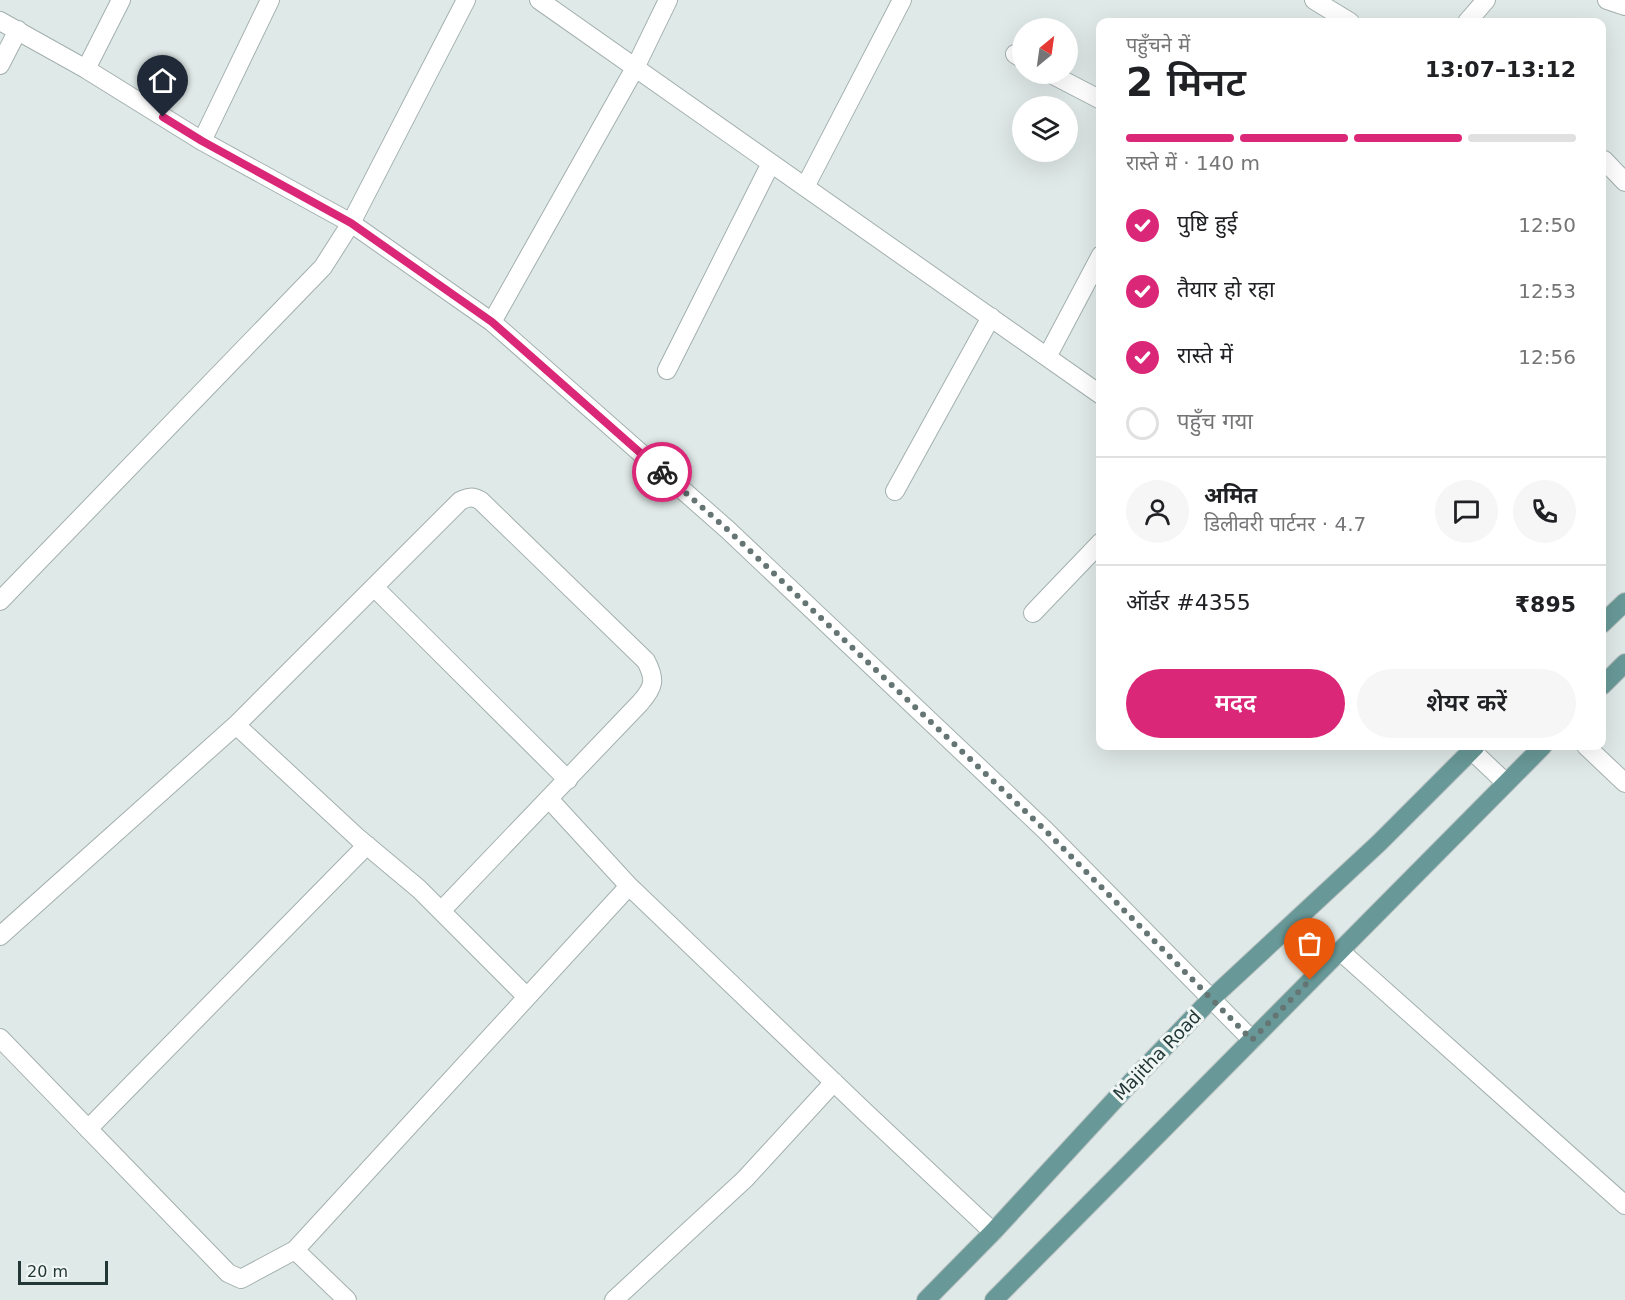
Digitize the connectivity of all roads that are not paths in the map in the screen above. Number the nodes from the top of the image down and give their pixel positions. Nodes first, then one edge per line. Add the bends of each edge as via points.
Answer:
1 (121, 0) edge
2 (270, 0) edge
3 (466, 0) edge
4 (539, 0) edge
5 (669, 0) edge
6 (902, 0) edge
7 (1314, 0) edge
8 (1486, 0) edge
9 (1607, 0) edge
10 (1625, 6) edge
11 (1343, 18) edge
12 (1470, 18) edge
13 (0, 21) edge
14 (18, 30) junction
15 (0, 65) edge
16 (635, 68) junction
17 (86, 69) junction
18 (1070, 84) edge
19 (1096, 97) edge
20 (202, 141) junction
21 (1606, 162) edge
22 (771, 163) junction
23 (1625, 182) edge
24 (805, 187) junction
25 (351, 223) junction
26 (1096, 264) edge
27 (991, 317) junction
28 (492, 322) junction
29 (1047, 357) junction
30 (667, 370) dead end
31 (1096, 391) edge
32 (895, 491) dead end
33 (1096, 547) edge
34 (374, 587) junction
35 (0, 601) edge
36 (1625, 602) edge
37 (1033, 613) dead end
38 (1606, 620) edge
39 (1625, 663) edge
40 (1606, 682) edge
41 (236, 725) junction
42 (1469, 750) edge
43 (1475, 750) edge
44 (1539, 750) edge
45 (1590, 750) edge
46 (568, 780) junction
47 (1506, 783) junction
48 (1625, 783) edge
49 (549, 799) junction
50 (367, 845) junction
51 (629, 886) junction
52 (441, 911) junction
53 (0, 936) edge
54 (1340, 951) junction
55 (527, 997) junction
56 (1211, 999) junction
57 (0, 1038) edge
58 (1252, 1040) junction
59 (834, 1082) junction
60 (88, 1129) junction
61 (1625, 1205) edge
62 (993, 1232) junction
63 (295, 1250) junction
64 (347, 1300) edge
65 (614, 1300) edge
66 (926, 1300) edge
67 (994, 1300) edge

1 - 17 street
2 - 20 street
3 - 25 street
4 - 16 street
5 - 16 street
6 - 24 street
7 - 11 street
8 - 12 street
9 - 10 street
13 - 14 street
14 - 15 street
14 - 17 street
16 - 22 street
16 - 28 street
17 - 20 street
18 - 19 street
20 - 25 street
21 - 23 street
22 - 24 street
22 - 30 street
24 - 27 street
25 - 28 street
25 - 35 street via 323,267
26 - 29 street
27 - 29 street
27 - 32 street
28 - 56 street via 745,546 1045,830
29 - 31 street
33 - 37 street
34 - 41 street
34 - 46 street
34 - 46 street via 460,501 476,498 646,661 653,681 651,689
36 - 38 main road
39 - 40 main road
41 - 50 street
41 - 53 street
42 - 56 main road, Majitha Road via 1379,843
43 - 47 street
44 - 47 main road
45 - 48 street
46 - 49 street
47 - 54 main road
49 - 51 street
49 - 52 street
50 - 52 street
50 - 60 street
51 - 55 street
51 - 59 street
52 - 55 street
54 - 58 main road
54 - 61 street
55 - 63 street
56 - 58 street
56 - 62 main road, Majitha Road
57 - 60 street
58 - 67 main road
59 - 62 street
59 - 65 street via 745,1179
60 - 63 street via 228,1273 241,1279
62 - 66 main road, Majitha Road
63 - 64 street

